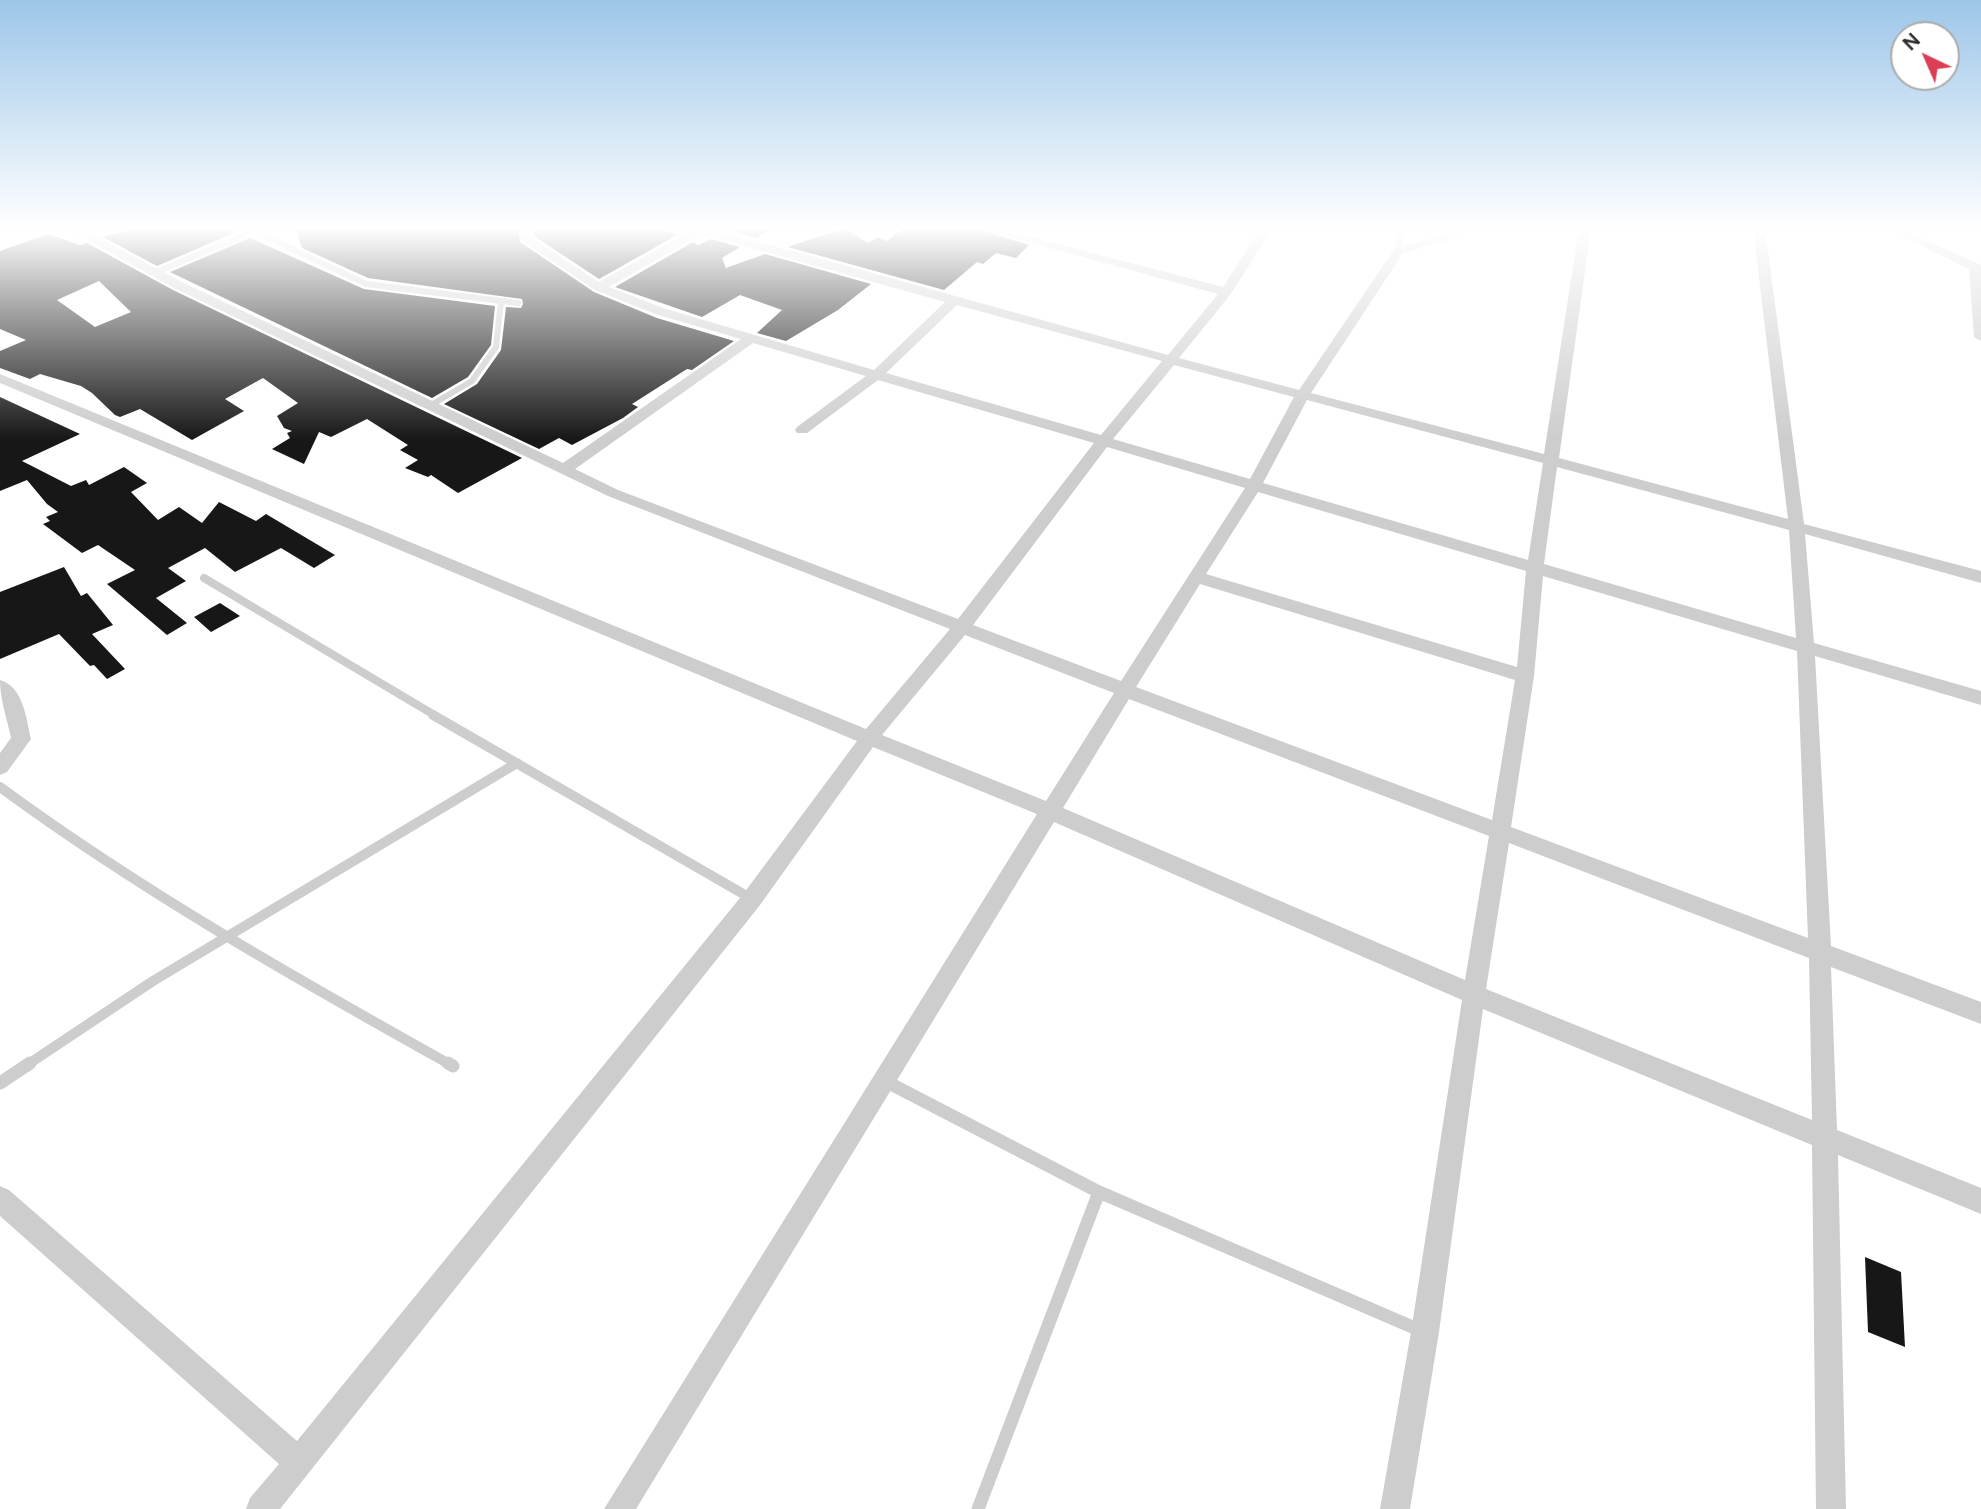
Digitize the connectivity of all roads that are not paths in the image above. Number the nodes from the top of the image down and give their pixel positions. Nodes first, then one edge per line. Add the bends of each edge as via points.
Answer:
1 (208, 298) edge
2 (474, 298) edge
3 (628, 298) edge
4 (941, 298) edge
5 (1222, 298) edge
6 (1367, 298) edge
7 (1574, 298) edge
8 (1768, 298) edge
9 (1979, 298) edge
10 (501, 302) junction
11 (953, 302) junction
12 (518, 303) dead end
13 (753, 337) junction
14 (1981, 337) edge
15 (1169, 360) junction
16 (877, 374) junction
17 (0, 378) edge
18 (1303, 394) junction
19 (431, 405) junction
20 (802, 430) dead end
21 (1103, 442) junction
22 (1550, 460) junction
23 (565, 470) junction
24 (1254, 485) junction
25 (1797, 526) junction
26 (1535, 568) junction
27 (1197, 577) junction
28 (1981, 577) edge
29 (204, 578) dead end
30 (961, 628) junction
31 (1805, 645) junction
32 (1525, 676) junction
33 (0, 687) edge
34 (1125, 690) junction
35 (1981, 698) edge
36 (870, 737) junction
37 (517, 763) junction
38 (0, 767) edge
39 (0, 787) edge
40 (1050, 811) junction
41 (1502, 832) junction
42 (752, 899) junction
43 (224, 938) junction
44 (1821, 953) junction
45 (1474, 995) junction
46 (1981, 1013) edge
47 (453, 1066) dead end
48 (885, 1082) junction
49 (0, 1083) edge
50 (1824, 1137) junction
51 (1099, 1192) junction
52 (0, 1199) edge
53 (1981, 1201) edge
54 (1425, 1332) junction
55 (299, 1462) junction
56 (261, 1509) edge
57 (619, 1509) edge
58 (978, 1509) edge
59 (1395, 1509) edge
60 (1830, 1509) edge

1 - 19 street
2 - 10 lane
3 - 13 street
4 - 11 street
5 - 15 street
6 - 18 street
7 - 22 street
8 - 25 street
9 - 14 street
10 - 12 lane
10 - 19 lane via 496,347 472,381
11 - 15 street
11 - 16 street
13 - 16 street
13 - 23 street
15 - 18 street
15 - 21 street
16 - 20 street
16 - 21 street
17 - 36 street
18 - 22 street
18 - 24 street
19 - 23 street
21 - 24 street
21 - 30 street
22 - 25 street
22 - 26 street
23 - 30 street via 677,519
24 - 26 street
24 - 27 street
25 - 28 street
25 - 31 street
26 - 31 street
26 - 32 street
27 - 32 street
27 - 34 street
29 - 37 lane
30 - 34 street
30 - 36 street
31 - 35 street
31 - 44 street
32 - 41 street
33 - 38 street via 14,704 21,739
34 - 40 street
34 - 41 street
36 - 40 street
36 - 42 street
37 - 42 lane
37 - 43 lane
39 - 43 lane via 71,840
40 - 45 street
40 - 48 street
41 - 44 street
41 - 45 street
42 - 55 street
43 - 47 lane
43 - 49 lane
44 - 46 street
44 - 50 street
45 - 50 street
45 - 54 street
48 - 51 lane
48 - 57 street
50 - 53 street
50 - 60 street
51 - 54 lane
51 - 58 lane
52 - 55 street
54 - 59 street
55 - 56 street

